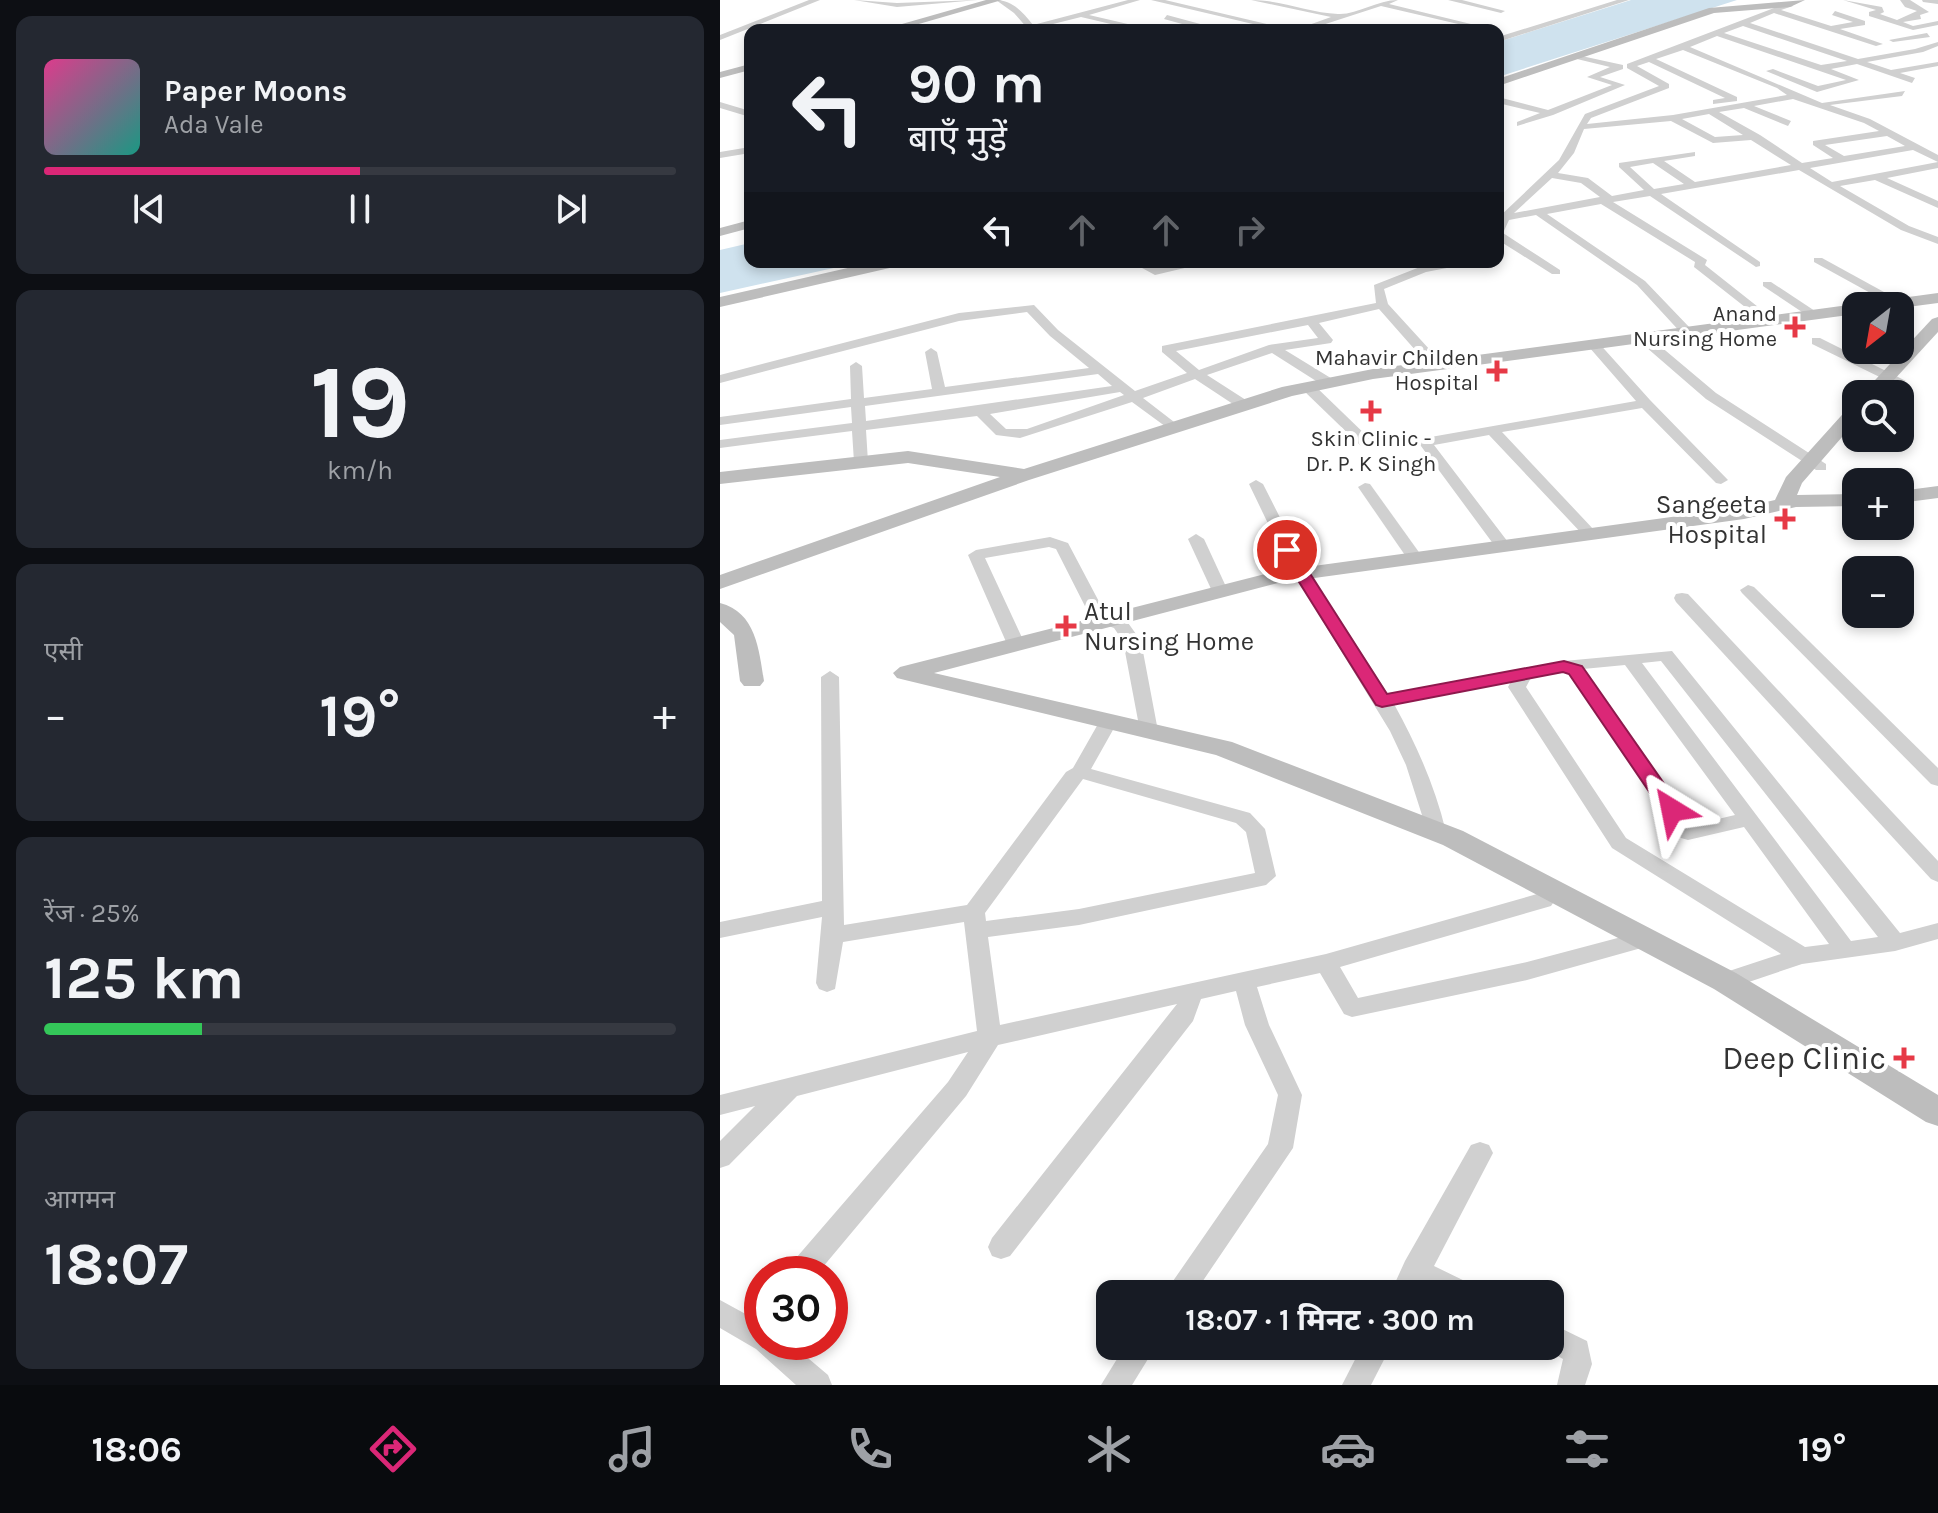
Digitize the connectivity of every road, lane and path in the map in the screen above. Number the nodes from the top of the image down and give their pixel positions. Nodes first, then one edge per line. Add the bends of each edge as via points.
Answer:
1 (816, 0) edge
2 (858, 0) edge
3 (974, 0) edge
4 (999, 0) edge
5 (1136, 0) edge
6 (1155, 0) edge
7 (1255, 0) edge
8 (1354, 0) edge
9 (1394, 0) edge
10 (1452, 0) edge
11 (1625, 0) edge
12 (1847, 0) edge
13 (1904, 0) edge
14 (1926, 0) edge
15 (1795, 2) edge
16 (1938, 2) edge
17 (1379, 5) junction
18 (1501, 11) dead end
19 (1775, 11) junction
20 (1356, 12) junction
21 (1835, 13) dead end
22 (1080, 15) junction
23 (1370, 15) dead end
24 (1167, 17) dead end
25 (1339, 17) junction
26 (1894, 21) junction
27 (1938, 23) edge
28 (753, 24) edge
29 (909, 24) edge
30 (1028, 24) edge
31 (1049, 24) edge
32 (1117, 24) edge
33 (1191, 24) edge
34 (1261, 24) edge
35 (1317, 24) edge
36 (1466, 24) edge
37 (1745, 24) junction
38 (744, 27) edge
39 (1830, 28) junction
40 (1719, 34) junction
41 (1938, 34) edge
42 (721, 36) edge
43 (1504, 38) edge
44 (1893, 40) dead end
45 (1696, 42) junction
46 (1879, 44) dead end
47 (1938, 44) edge
48 (1683, 47) junction
49 (1580, 57) junction
50 (1649, 59) junction
51 (1857, 61) junction
52 (1938, 64) edge
53 (1618, 67) junction
54 (1821, 68) junction
55 (744, 69) edge
56 (1634, 71) dead end
57 (1890, 73) junction
58 (720, 75) edge
59 (1855, 80) junction
60 (1912, 80) dead end
61 (1504, 81) edge
62 (1902, 93) dead end
63 (1794, 96) junction
64 (1734, 99) junction
65 (1504, 102) edge
66 (1819, 104) junction
67 (720, 105) edge
68 (1699, 105) junction
69 (1745, 106) junction
70 (744, 112) edge
71 (1711, 112) junction
72 (1550, 113) junction
73 (744, 116) edge
74 (1588, 116) junction
75 (734, 118) dead end
76 (1673, 118) junction
77 (1788, 123) dead end
78 (1520, 124) dead end
79 (1580, 127) junction
80 (1888, 133) junction
81 (1757, 137) junction
82 (1914, 147) junction
83 (744, 151) edge
84 (1692, 154) dead end
85 (720, 155) edge
86 (1654, 159) junction
87 (1842, 159) junction
88 (1938, 159) edge
89 (1938, 165) edge
90 (1798, 167) junction
91 (1550, 175) junction
92 (1877, 177) junction
93 (1693, 185) junction
94 (1830, 185) junction
95 (1652, 192) junction
96 (1606, 200) junction
97 (1938, 205) edge
98 (1538, 212) junction
99 (1504, 217) edge
100 (1504, 219) edge
101 (744, 226) edge
102 (720, 232) edge
103 (1504, 238) edge
104 (1938, 241) edge
105 (1818, 260) dead end
106 (1756, 264) dead end
107 (868, 268) edge
108 (1148, 268) edge
109 (1175, 268) edge
110 (1431, 268) edge
111 (1556, 272) dead end
112 (1767, 284) dead end
113 (1878, 292) edge
114 (1938, 298) edge
115 (1914, 301) edge
116 (720, 302) edge
117 (1382, 305) junction
118 (1842, 311) edge
119 (1815, 315) junction
120 (1311, 321) junction
121 (1768, 321) junction
122 (1938, 322) edge
123 (1687, 332) junction
124 (1643, 338) junction
125 (1816, 341) dead end
126 (1938, 341) edge
127 (1593, 344) junction
128 (1273, 348) junction
129 (931, 352) dead end
130 (1436, 365) junction
131 (856, 366) dead end
132 (1100, 370) junction
133 (1196, 374) junction
134 (720, 379) edge
135 (1887, 380) edge
136 (1894, 380) edge
137 (1895, 380) edge
138 (1329, 383) junction
139 (1308, 387) junction
140 (1122, 388) junction
141 (939, 392) junction
142 (1136, 398) junction
143 (859, 403) junction
144 (1645, 403) junction
145 (1244, 405) junction
146 (981, 411) junction
147 (720, 421) edge
148 (858, 426) junction
149 (1173, 428) junction
150 (1842, 429) edge
151 (1493, 431) junction
152 (1842, 440) edge
153 (1366, 443) dead end
154 (720, 444) edge
155 (861, 462) junction
156 (1816, 463) junction
157 (1025, 475) junction
158 (720, 478) edge
159 (1721, 480) dead end
160 (1256, 484) dead end
161 (1365, 487) dead end
162 (1938, 492) edge
163 (1914, 495) edge
164 (1842, 501) edge
165 (1790, 503) junction
166 (1590, 534) junction
167 (1196, 539) dead end
168 (1503, 546) junction
169 (1415, 558) junction
170 (1301, 573) junction
171 (720, 582) edge
172 (1748, 590) dead end
173 (1220, 591) junction
174 (1682, 598) dead end
175 (720, 610) edge
176 (1109, 621) junction
177 (1016, 644) junction
178 (1631, 660) junction
179 (1564, 666) junction
180 (1526, 672) junction
181 (830, 677) dead end
182 (752, 681) dead end
183 (1382, 701) junction
184 (1109, 721) junction
185 (1149, 731) junction
186 (1080, 772) junction
187 (1938, 779) edge
188 (1750, 819) junction
189 (1436, 832) junction
190 (1938, 874) edge
191 (1551, 890) junction
192 (830, 907) junction
193 (976, 921) junction
194 (720, 930) edge
195 (1938, 931) edge
196 (833, 935) junction
197 (1644, 939) junction
198 (1895, 943) junction
199 (1846, 950) junction
200 (1802, 956) junction
201 (1326, 963) junction
202 (1725, 981) junction
203 (1244, 982) junction
204 (827, 983) dead end
205 (1192, 993) junction
206 (990, 1038) junction
207 (788, 1090) junction
208 (720, 1105) edge
209 (1938, 1112) edge
210 (1480, 1153) dead end
211 (720, 1157) edge
212 (1001, 1247) dead end
213 (815, 1256) edge
214 (1188, 1280) edge
215 (1411, 1280) edge
216 (720, 1313) edge
217 (744, 1324) edge
218 (1564, 1344) edge
219 (791, 1360) edge
220 (1132, 1360) edge
221 (1369, 1360) edge
222 (818, 1385) edge
223 (1115, 1385) edge
224 (1356, 1385) edge
225 (1571, 1385) edge

1 - 28 street
2 - 3 street via 905,5
4 - 29 street
4 - 30 street
5 - 22 street
6 - 34 street
7 - 25 street
8 - 17 street
9 - 17 street
10 - 18 street
11 - 43 street
12 - 26 street via 1879,9 1872,14
13 - 26 street via 1925,12
14 - 16 street
15 - 19 street
15 - 49 street via 1713,10
17 - 20 street
17 - 36 street
19 - 37 street
19 - 39 street
20 - 23 street
20 - 25 street
21 - 39 street via 1862,23
22 - 31 street
22 - 32 street
24 - 33 street
25 - 35 street
26 - 27 street via 1913,28
37 - 40 street
37 - 51 street
38 - 42 street
39 - 46 street
40 - 45 street
40 - 54 street
41 - 44 street
45 - 48 street
45 - 59 street via 1817,89
47 - 51 street
48 - 50 street
48 - 63 street
49 - 53 street
49 - 61 street
50 - 64 street
50 - 74 street via 1630,66 1666,86
51 - 54 street
51 - 57 street
52 - 57 street
53 - 56 street
53 - 72 street via 1591,77 1621,85
54 - 59 street
55 - 58 street
57 - 59 street
57 - 60 street
62 - 66 street
63 - 66 street
63 - 69 street
64 - 68 street
64 - 69 street
65 - 72 street
66 - 80 street
67 - 70 street
68 - 71 street
68 - 74 street
69 - 71 street
69 - 77 street
71 - 76 street
71 - 81 street
72 - 78 street
73 - 75 street
74 - 79 street
76 - 79 street
76 - 81 street via 1713,140
79 - 91 street via 1571,150
80 - 82 street
80 - 87 street via 1816,143
81 - 90 street
82 - 87 street
82 - 88 street
83 - 85 street
84 - 86 street
86 - 93 street
86 - 95 street via 1622,165
87 - 90 street
87 - 92 street
89 - 92 street
90 - 93 street
90 - 94 street
91 - 96 street via 1584,180
91 - 99 street
92 - 94 street
92 - 97 street
93 - 95 street
94 - 104 street
95 - 96 street
95 - 106 street
96 - 98 street
96 - 121 street via 1703,262 1698,265
98 - 100 street
98 - 123 street via 1641,283
101 - 102 street
103 - 111 street
105 - 113 street
107 - 116 street
108 - 109 street
110 - 117 street via 1378,287
112 - 119 street
114 - 115 street
117 - 120 street
117 - 130 street
118 - 119 street
119 - 121 street
120 - 128 street via 1327,340
120 - 133 street via 1166,349
121 - 123 street
122 - 136 street
123 - 124 street
124 - 127 street
124 - 156 street via 1711,396
125 - 135 street
126 - 137 street
127 - 130 street
127 - 144 street
128 - 133 street
128 - 138 street
129 - 141 street
130 - 138 street
131 - 143 street
132 - 134 street via 1030,308 1022,308 959,317
132 - 140 street
132 - 141 street
133 - 142 street
133 - 145 street
138 - 139 street
139 - 145 street
139 - 153 street
140 - 142 street
140 - 146 street
141 - 143 street
142 - 146 street via 1008,436 992,429
142 - 149 street
143 - 147 street
143 - 148 street
144 - 151 street
144 - 159 street
145 - 149 street
146 - 148 street
148 - 154 street
148 - 155 street
149 - 157 street
150 - 156 street
151 - 166 street
151 - 168 street via 1425,442
152 - 156 street
155 - 157 street via 908,457
155 - 158 street
156 - 165 street
157 - 171 street
160 - 170 street
161 - 169 street
162 - 163 street
164 - 165 street
165 - 166 street
166 - 168 street
167 - 173 street
168 - 169 street
169 - 170 street
170 - 173 street
170 - 183 street
172 - 187 street
173 - 176 street
174 - 190 street
175 - 182 street via 745,633
176 - 177 street
176 - 177 street via 1098,616 1062,546 1050,542 976,555
176 - 185 street via 1120,624 1132,641
177 - 184 street via 905,673
178 - 179 street
178 - 188 street
178 - 198 street via 1666,655
179 - 180 street
179 - 188 street via 1575,670 1688,833
180 - 183 street
180 - 200 street via 1517,687 1619,843
181 - 192 street
183 - 189 street via 1431,799
184 - 185 street
184 - 186 street
185 - 189 street via 1223,748
186 - 193 street
186 - 193 street via 1243,818 1255,829 1266,876 1079,917
188 - 199 street
189 - 191 street
191 - 197 street
191 - 201 street via 1544,900
192 - 194 street
192 - 196 street
193 - 196 street
193 - 206 street
195 - 198 street
196 - 204 street
197 - 201 street via 1527,971 1352,1008
197 - 202 street
198 - 199 street
199 - 200 street
200 - 202 street
201 - 203 street
202 - 209 street
203 - 205 street
203 - 214 street via 1257,1025 1290,1095 1280,1148
205 - 206 street
205 - 212 street via 1185,1014
206 - 207 street
206 - 213 street via 957,1089
207 - 208 street
207 - 211 street
210 - 215 street
216 - 217 street
218 - 225 street via 1577,1351
219 - 222 street
220 - 223 street
221 - 224 street

